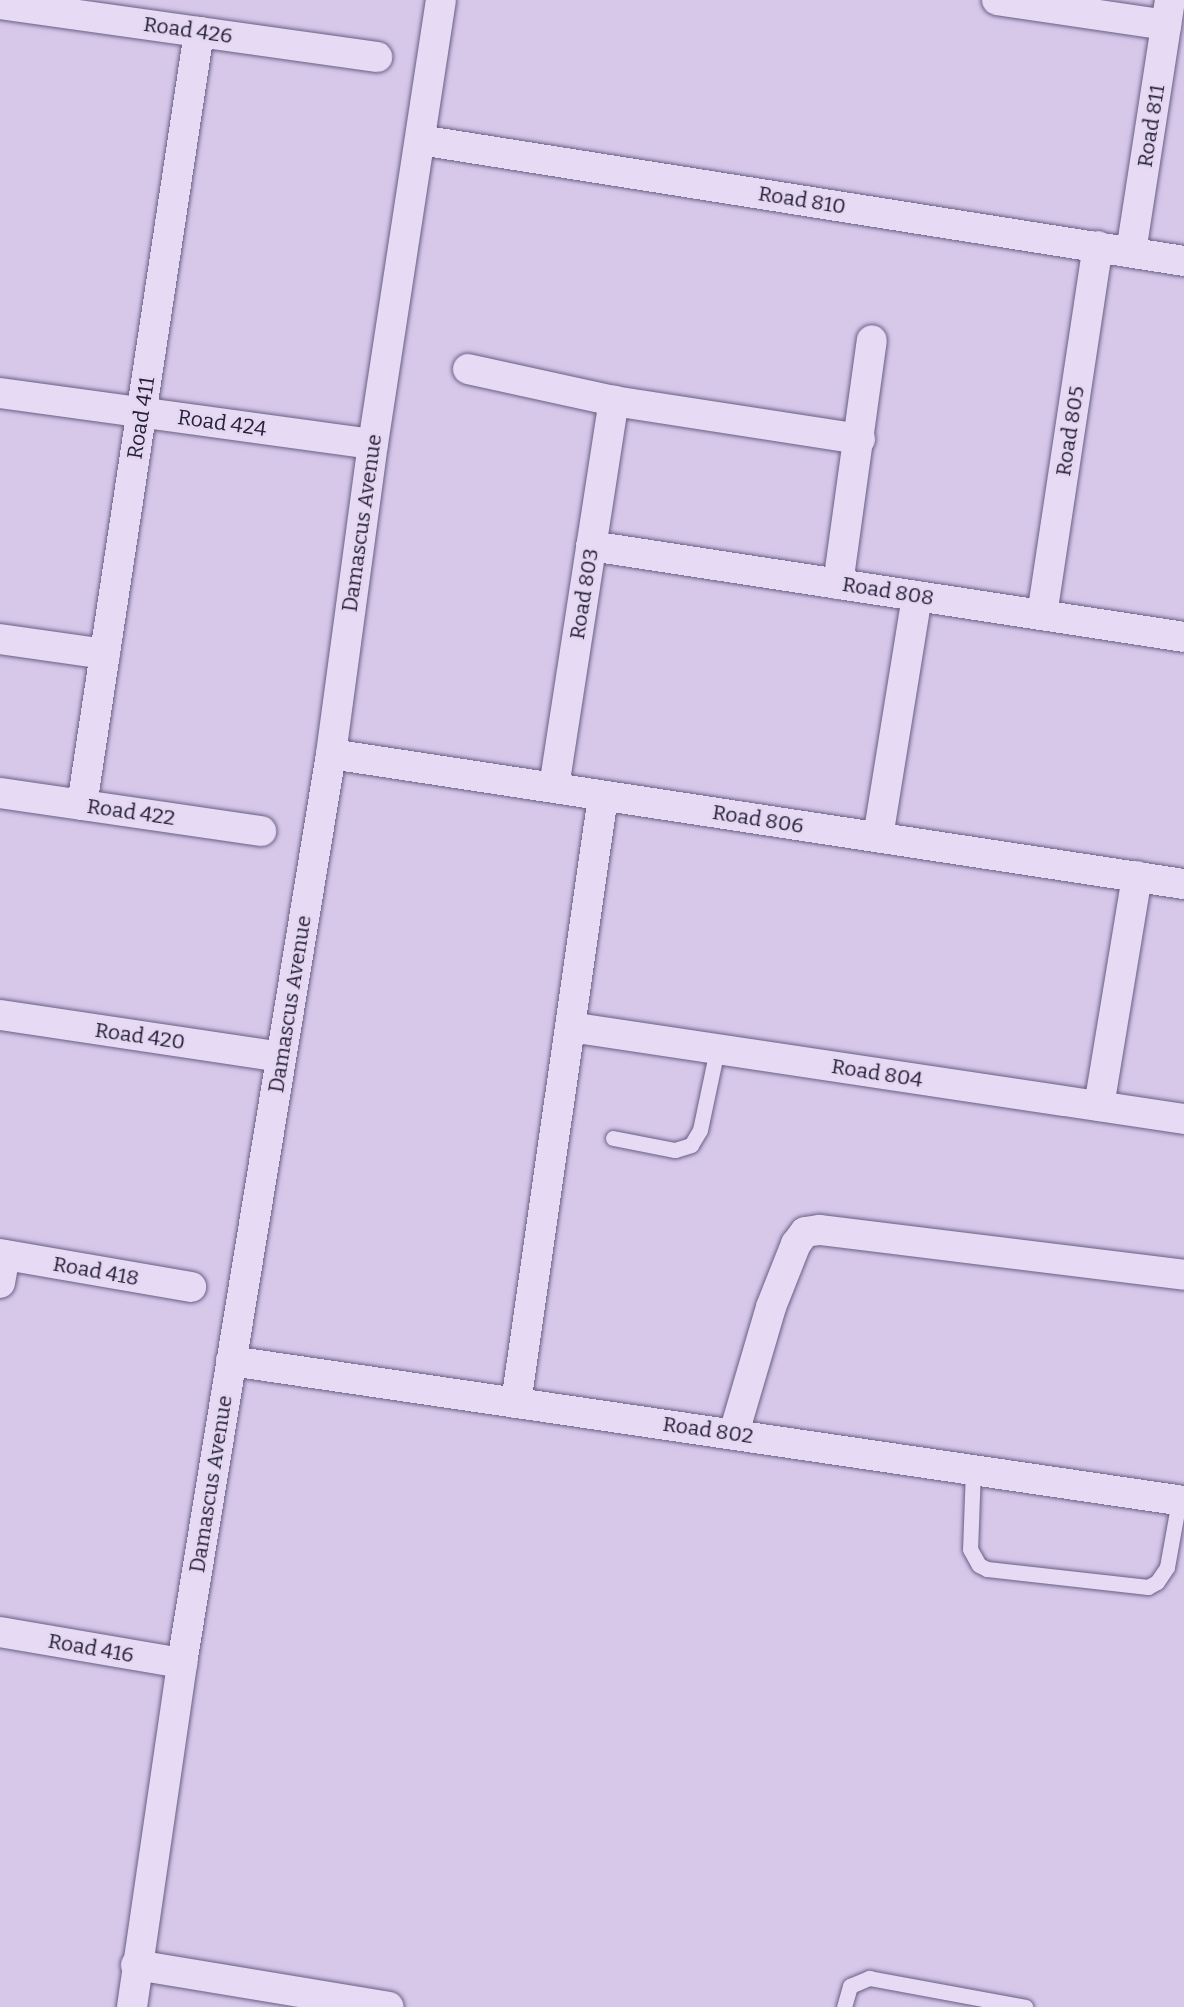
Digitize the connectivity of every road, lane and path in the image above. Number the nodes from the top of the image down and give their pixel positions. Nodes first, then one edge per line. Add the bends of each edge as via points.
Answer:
1 (441, 0) edge
2 (997, 0) edge
3 (0, 4) edge
4 (1168, 13) edge
5 (199, 32) junction
6 (377, 57) dead end
7 (420, 140) junction
8 (1098, 246) junction
9 (1131, 252) junction
10 (1184, 261) edge
11 (872, 340) dead end
12 (468, 369) dead end
13 (0, 393) edge
14 (614, 401) junction
15 (142, 412) junction
16 (860, 439) junction
17 (372, 444) junction
18 (591, 546) junction
19 (838, 584) junction
20 (917, 596) junction
21 (1042, 615) junction
22 (1184, 638) edge
23 (0, 639) edge
24 (105, 654) junction
25 (331, 754) junction
26 (554, 787) junction
27 (0, 793) edge
28 (603, 796) junction
29 (82, 805) junction
30 (261, 831) dead end
31 (878, 837) junction
32 (1137, 876) junction
33 (1184, 884) edge
34 (0, 1015) edge
35 (570, 1027) junction
36 (717, 1048) junction
37 (281, 1056) junction
38 (1100, 1106) junction
39 (1184, 1119) edge
40 (613, 1138) dead end
41 (2, 1264) edge
42 (1184, 1275) edge
43 (191, 1287) dead end
44 (231, 1361) junction
45 (516, 1403) junction
46 (734, 1433) junction
47 (973, 1469) junction
48 (1182, 1500) edge
49 (0, 1632) edge
50 (182, 1663) junction
51 (136, 1965) junction
52 (132, 2007) edge
53 (389, 2007) edge
54 (844, 2007) edge
55 (1025, 2007) edge

1 - 7 street, Damascus Avenue
2 - 4 street
3 - 5 street, Road 426
4 - 9 street, Road 811
5 - 6 street, Road 426
5 - 15 street, Road 411
7 - 8 street, Road 810
7 - 17 street, Damascus Avenue
8 - 9 street, Road 810
8 - 21 street, Road 805
9 - 10 street, Road 810
11 - 16 street
12 - 14 street
13 - 15 street, Road 424
14 - 16 street
14 - 18 street, Road 803
15 - 17 street, Road 424
15 - 24 street, Road 411
16 - 19 street
17 - 25 street, Damascus Avenue
18 - 19 street, Road 808
18 - 26 street, Road 803
19 - 20 street, Road 808
20 - 21 street, Road 808
20 - 31 street
21 - 22 street, Road 808
23 - 24 street
24 - 29 street, Road 411
25 - 26 street, Road 806
25 - 37 street, Damascus Avenue
26 - 28 street, Road 806
27 - 29 street, Road 422
28 - 31 street, Road 806
28 - 35 street
29 - 30 street, Road 422
31 - 32 street, Road 806
32 - 33 street, Road 806
32 - 38 street
34 - 37 street, Road 420
35 - 36 street, Road 804
35 - 45 street
36 - 38 street, Road 804
36 - 40 lane via 700,1130 692,1145 675,1150
37 - 44 street, Damascus Avenue
38 - 39 street, Road 804
41 - 43 street, Road 418
42 - 46 street via 820,1230 805,1232 796,1244 771,1307
44 - 45 street, Road 802
44 - 50 street, Damascus Avenue
45 - 46 street, Road 802
46 - 47 street, Road 802
47 - 48 street, Road 802
47 - 48 lane via 970,1549 973,1558 987,1569 1148,1587 1167,1567
49 - 50 street, Road 416
50 - 51 street, Damascus Avenue
51 - 52 street, Damascus Avenue
51 - 53 street
54 - 55 lane via 850,1986 869,1978

